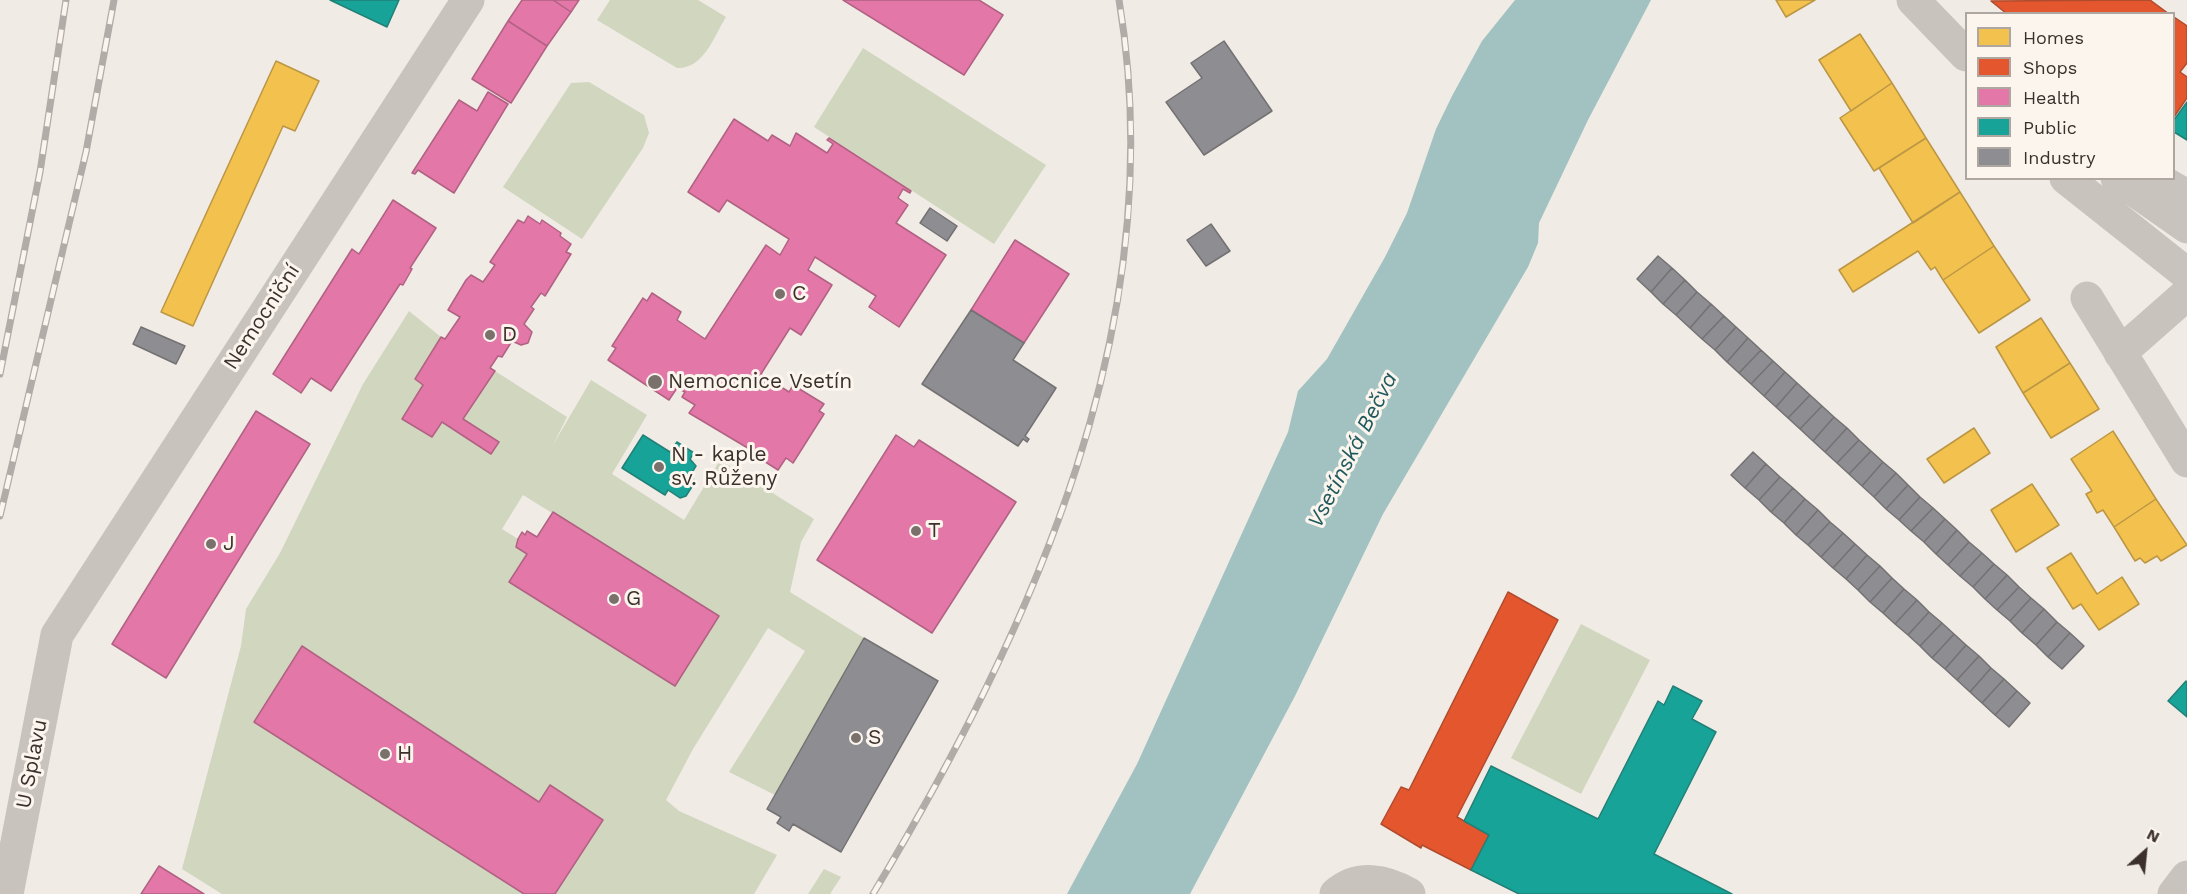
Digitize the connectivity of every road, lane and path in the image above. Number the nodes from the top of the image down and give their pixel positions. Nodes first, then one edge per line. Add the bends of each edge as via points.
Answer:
1 (468, 0) edge
2 (1913, 0) edge
3 (1965, 54) edge
4 (2069, 180) edge
5 (2120, 180) edge
6 (2159, 180) edge
7 (2187, 196) edge
8 (2187, 227) edge
9 (2187, 274) edge
10 (2187, 294) edge
11 (2087, 298) dead end
12 (2120, 353) junction
13 (2187, 461) edge
14 (57, 635) joint
15 (2187, 878) edge
16 (7, 894) edge
17 (1336, 894) edge
18 (1409, 894) edge
19 (2174, 894) edge

1 - 14 street, Nemocniční
2 - 3 street
4 - 9 street
5 - 8 street
6 - 7 street
10 - 12 street
11 - 12 street
12 - 13 street
14 - 16 street, U Splavu
15 - 19 street
17 - 18 street via 1361,881 1383,882

